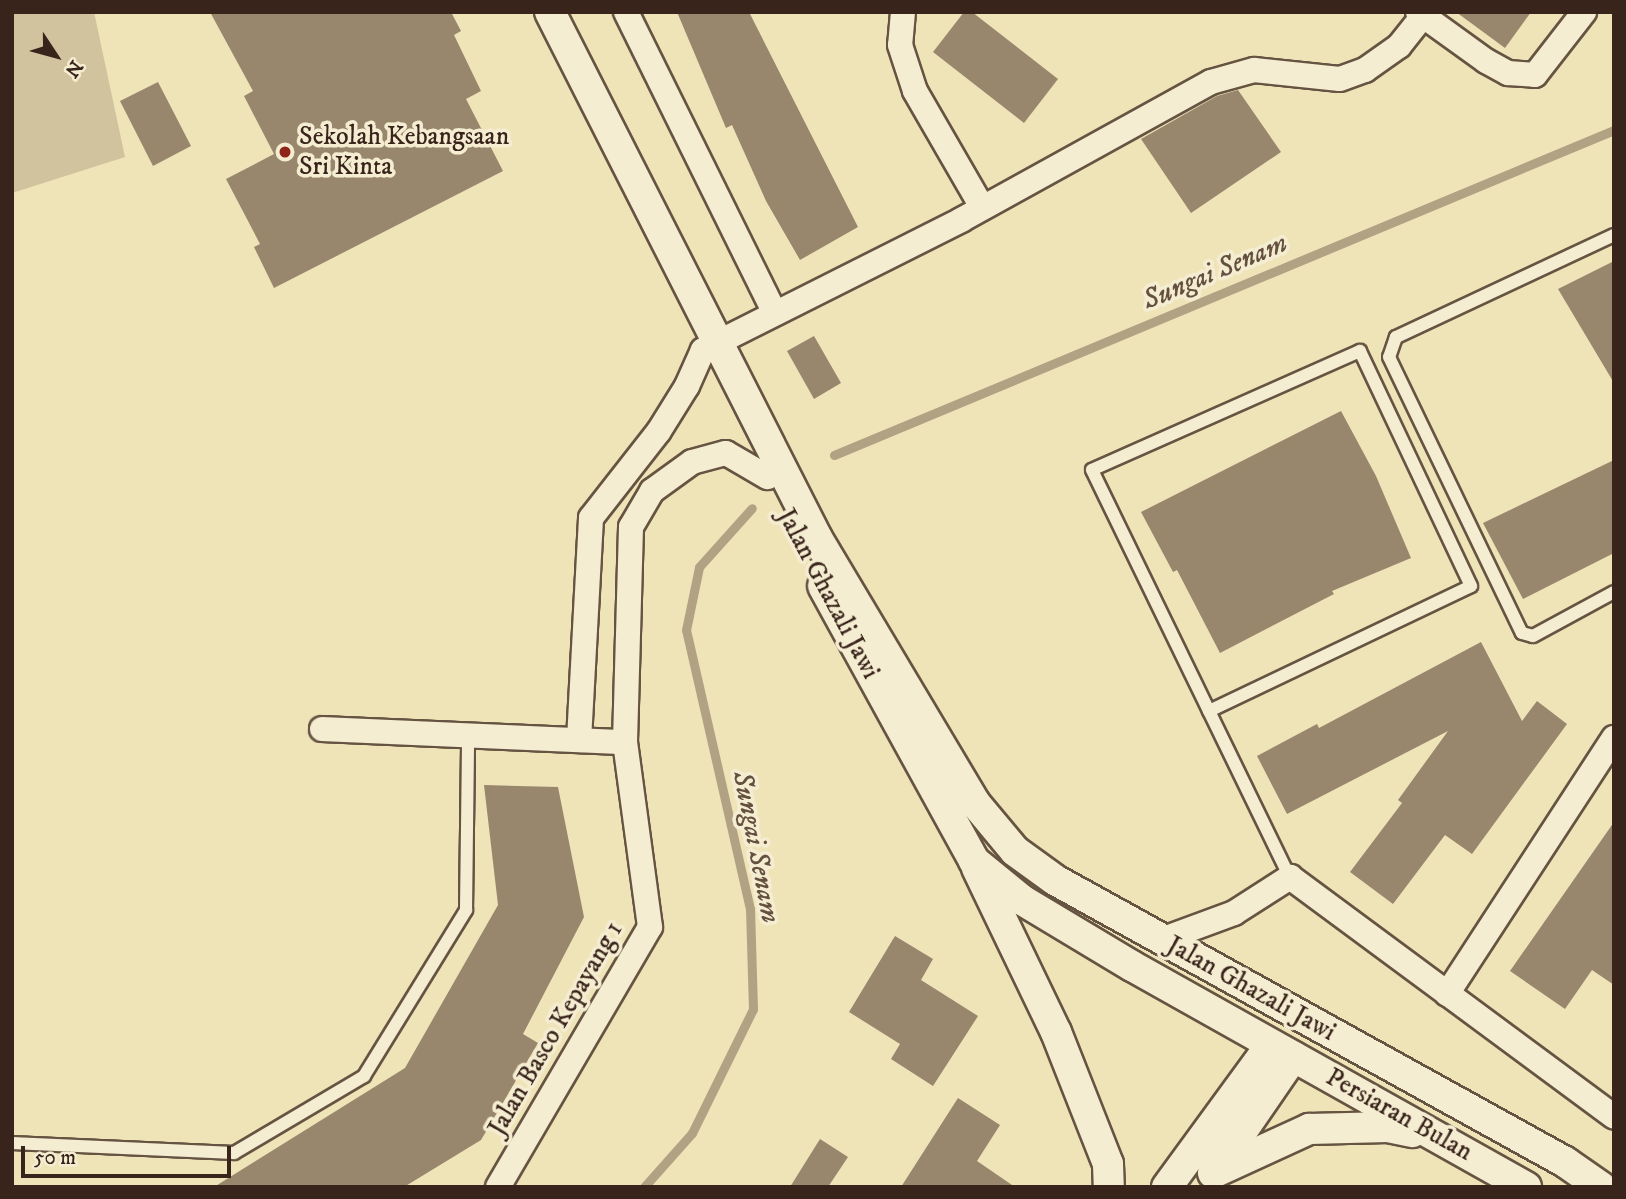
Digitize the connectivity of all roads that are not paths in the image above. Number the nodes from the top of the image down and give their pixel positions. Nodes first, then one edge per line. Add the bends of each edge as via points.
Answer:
1 (529, 12) edge
2 (550, 12) edge
3 (626, 12) edge
4 (903, 12) edge
5 (1584, 12) edge
6 (1423, 14) edge
7 (982, 207) junction
8 (1614, 235) edge
9 (775, 313) junction
10 (711, 346) junction
11 (767, 477) junction
12 (1614, 592) edge
13 (1209, 711) junction
14 (322, 729) dead end
15 (468, 736) junction
16 (1614, 738) edge
17 (579, 740) junction
18 (625, 742) junction
19 (1013, 849) junction
20 (974, 861) junction
21 (1290, 877) junction
22 (1161, 940) junction
23 (1447, 994) junction
24 (1283, 1049) junction
25 (1435, 1092) junction
26 (1614, 1117) edge
27 (1430, 1135) junction
28 (12, 1143) edge
29 (1208, 1180) edge
30 (498, 1187) edge
31 (1109, 1187) edge
32 (1167, 1187) edge
33 (1526, 1187) edge
34 (1601, 1187) edge

1 - 10 street, Jalan Ghazali Jawi
2 - 10 street
3 - 9 street
4 - 7 street via 900,45 915,91
5 - 6 street via 1535,75 1508,73
6 - 7 street via 1399,46 1365,71 1340,79 1233,72
7 - 9 street
8 - 12 lane via 1396,337 1389,357 1522,633 1534,636
9 - 10 street
10 - 11 street, Jalan Ghazali Jawi
10 - 17 street via 659,431 591,518
10 - 19 street, Jalan Ghazali Jawi via 875,638 975,803
11 - 18 street, Jalan Basco Kepayang 1 via 726,453 692,462 652,491 631,527
11 - 20 street, Jalan Ghazali Jawi
13 - 13 lane via 1471,586 1360,351 1092,470
13 - 21 lane
14 - 15 street
15 - 17 street
15 - 28 lane via 466,910 364,1076 233,1153
16 - 23 street
17 - 18 street
18 - 30 street, Jalan Basco Kepayang 1 via 650,927
19 - 22 street, Jalan Ghazali Jawi via 1055,880
19 - 24 street via 1044,890 1264,1017
20 - 24 street, Jalan Ghazali Jawi via 1022,900
20 - 31 street via 1056,1032 1108,1164
21 - 22 street via 1234,913
21 - 23 street
22 - 25 street, Jalan Ghazali Jawi
23 - 26 street
24 - 25 street via 1317,1047 1374,1073
24 - 27 street, Persiaran Bulan
24 - 29 street
24 - 32 street
25 - 34 street, Jalan Ghazali Jawi via 1565,1162
27 - 29 street via 1388,1127 1309,1129
27 - 33 street, Persiaran Bulan

